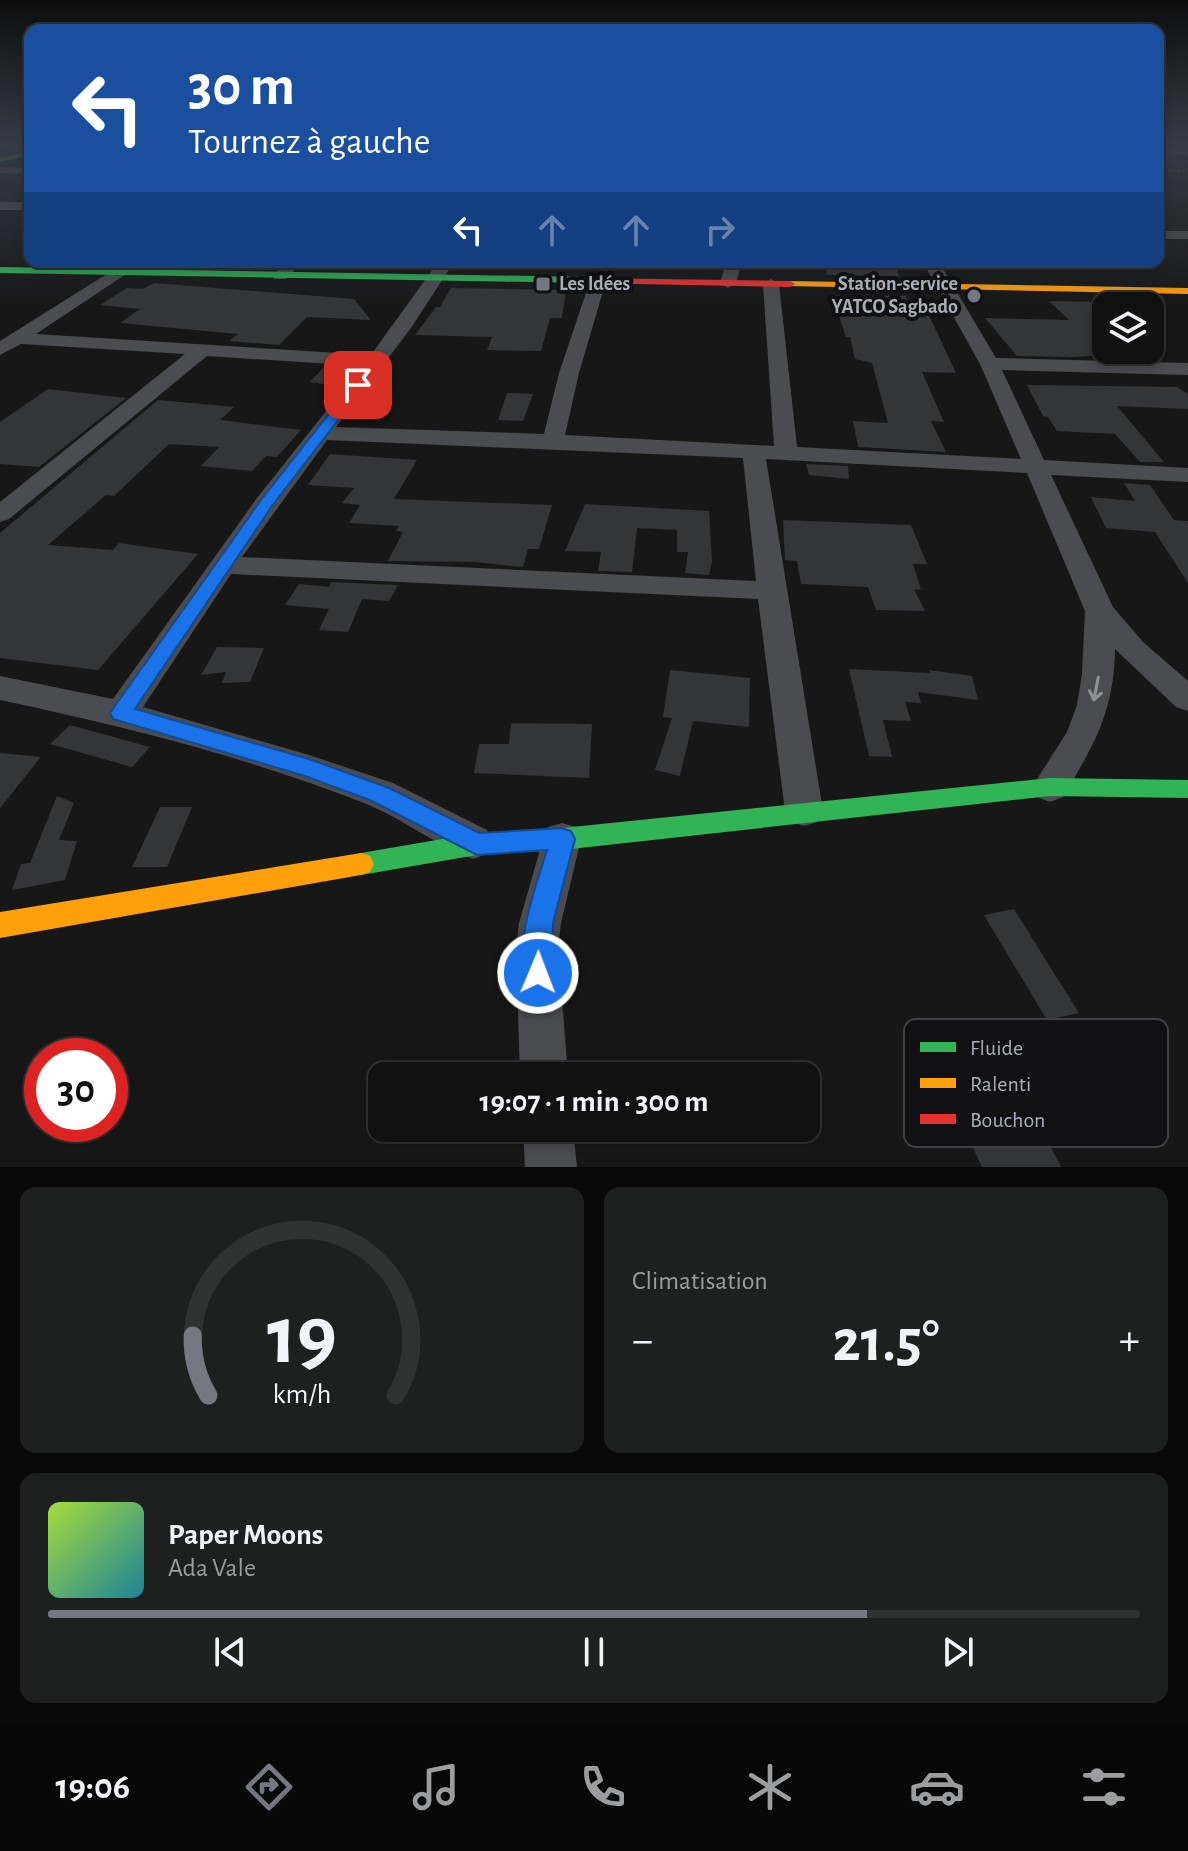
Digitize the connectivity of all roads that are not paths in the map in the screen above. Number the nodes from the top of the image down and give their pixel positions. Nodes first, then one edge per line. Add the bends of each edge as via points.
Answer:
1 (0, 206) edge
2 (24, 206) edge
3 (1164, 235) edge
4 (1188, 235) edge
5 (86, 268) edge
6 (127, 268) edge
7 (146, 268) edge
8 (288, 268) edge
9 (732, 268) edge
10 (934, 268) edge
11 (0, 270) edge
12 (441, 270) edge
13 (280, 276) junction
14 (598, 281) junction
15 (728, 283) junction
16 (771, 284) junction
17 (944, 287) junction
18 (1188, 291) edge
19 (19, 338) junction
20 (0, 349) edge
21 (201, 351) junction
22 (377, 361) junction
23 (990, 364) junction
24 (1188, 369) edge
25 (321, 433) junction
26 (553, 441) junction
27 (754, 454) junction
28 (786, 455) junction
29 (1036, 467) junction
30 (1188, 475) edge
31 (0, 514) edge
32 (224, 565) junction
33 (772, 591) junction
34 (1100, 611) junction
35 (0, 688) edge
36 (1188, 699) edge
37 (121, 713) junction
38 (1050, 787) junction
39 (1188, 789) edge
40 (804, 811) junction
41 (562, 839) junction
42 (477, 844) junction
43 (0, 925) edge
44 (543, 1062) edge
45 (549, 1142) edge
46 (551, 1167) edge

1 - 2 street
3 - 4 street
5 - 11 main road
6 - 19 street
7 - 13 main road
8 - 13 street
9 - 15 street
10 - 17 street
12 - 13 main road
12 - 14 main road
12 - 22 street
14 - 15 main road
14 - 26 street
15 - 16 main road
16 - 17 main road
16 - 28 street
17 - 18 main road
17 - 23 street
19 - 20 street
19 - 21 street
21 - 22 street
21 - 31 street
22 - 25 street
23 - 24 street
23 - 29 street
25 - 26 street
25 - 32 street
26 - 27 street
27 - 28 street
27 - 33 street
28 - 29 street
29 - 30 street
29 - 34 street
32 - 33 street
32 - 37 street
33 - 40 street
34 - 36 street via 1132,649
34 -> 38 street via 1092,706 1084,733
35 - 37 street
37 - 42 street via 380,794
38 - 39 main road
38 - 40 main road
40 - 41 main road
41 - 42 main road
41 - 44 street via 537,948
42 - 43 main road
45 - 46 street

